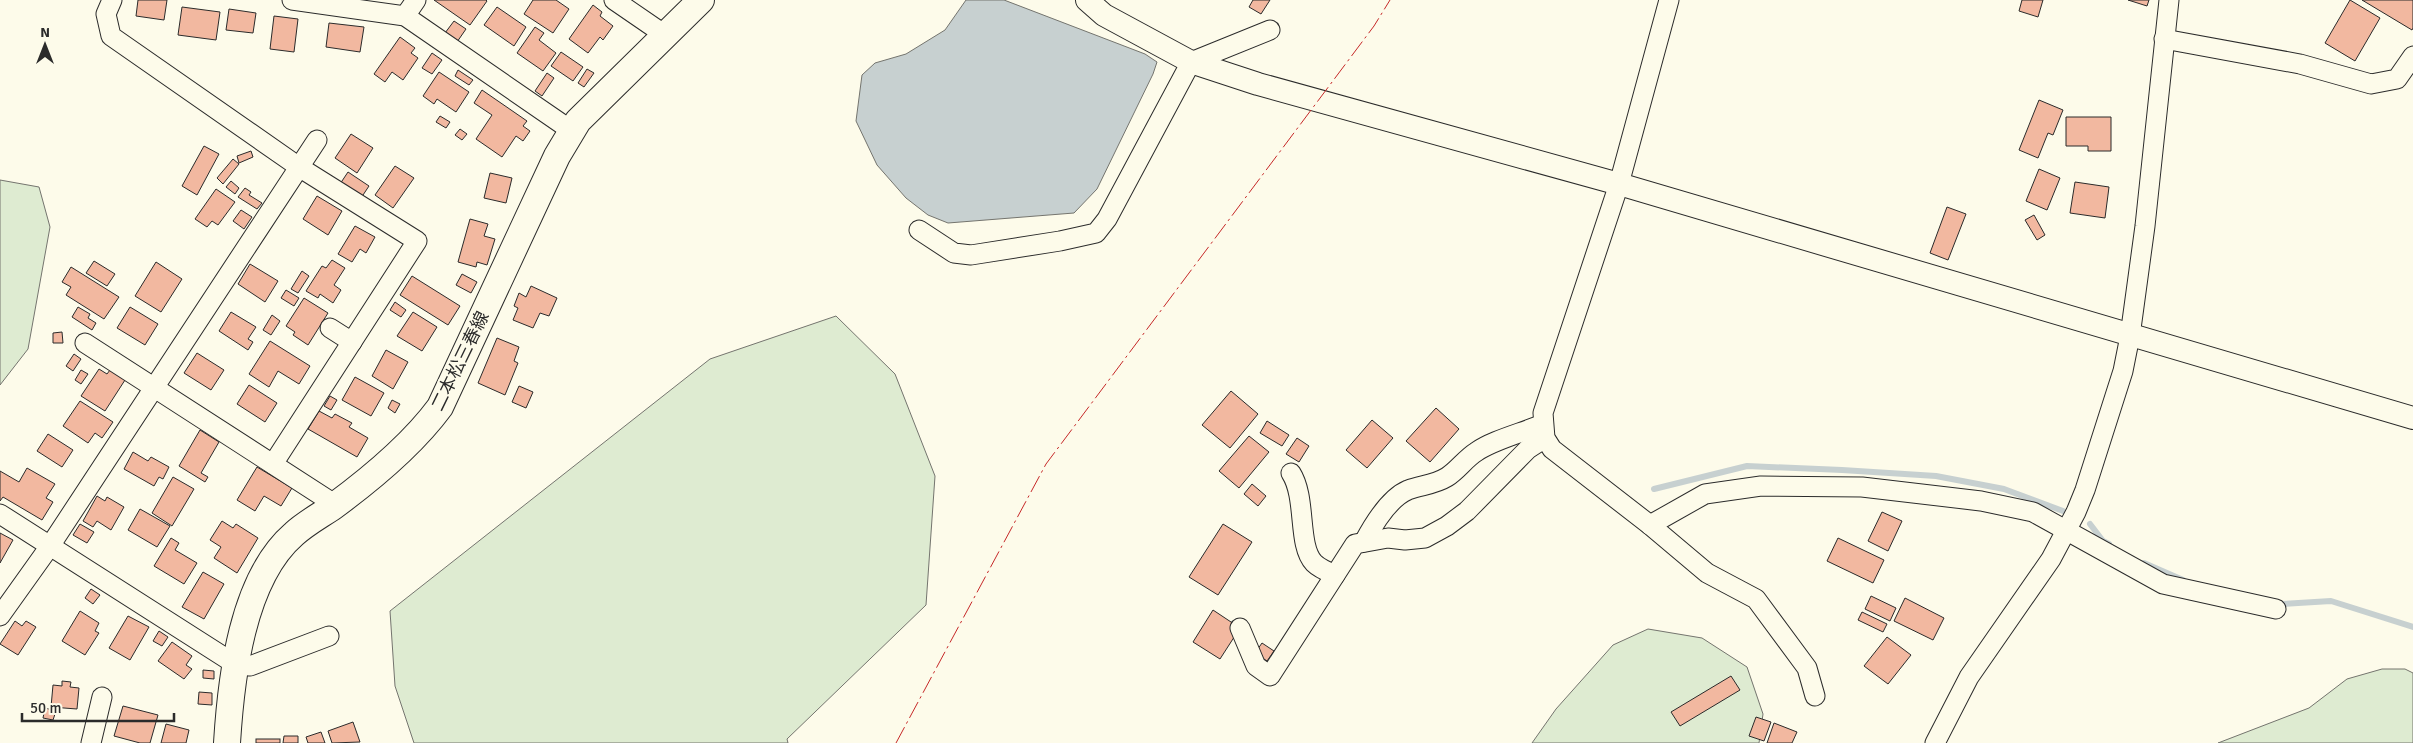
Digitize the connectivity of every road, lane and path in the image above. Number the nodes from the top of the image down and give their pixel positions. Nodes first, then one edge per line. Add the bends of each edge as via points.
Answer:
1 (112, 0) edge
2 (292, 0) edge
3 (416, 0) edge
4 (614, 0) edge
5 (700, 0) edge
6 (1087, 0) edge
7 (1669, 0) edge
8 (2169, 0) edge
9 (405, 16) junction
10 (1270, 30) dead end
11 (665, 35) junction
12 (2164, 39) junction
13 (2413, 56) edge
14 (1191, 62) junction
15 (572, 131) junction
16 (317, 140) dead end
17 (299, 167) junction
18 (1619, 184) junction
19 (919, 230) dead end
20 (330, 328) dead end
21 (2130, 336) junction
22 (352, 342) junction
23 (85, 343) dead end
24 (153, 387) junction
25 (2413, 418) edge
26 (1544, 431) junction
27 (273, 464) junction
28 (1291, 473) dead end
29 (336, 505) junction
30 (0, 514) edge
31 (1650, 525) junction
32 (2064, 531) junction
33 (1364, 542) junction
34 (50, 546) junction
35 (1334, 575) junction
36 (2276, 610) dead end
37 (0, 616) edge
38 (1240, 628) dead end
39 (328, 636) dead end
40 (235, 664) junction
41 (1815, 696) dead end
42 (102, 697) dead end
43 (91, 743) edge
44 (227, 743) edge
45 (1935, 743) edge

1 - 17 street via 106,14 111,36
2 - 9 street
3 - 9 street
4 - 11 street
5 - 11 main road, 二本松三春線
6 - 14 street via 1104,15
7 - 18 street
8 - 12 street
9 - 15 street
10 - 14 street
11 - 15 main road, 二本松三春線 via 578,121
12 - 13 street via 2300,64 2371,84 2396,79
12 - 21 street
14 - 18 street via 1258,84
14 - 19 street via 1107,219 1096,233 971,255 954,253
15 - 29 main road, 二本松三春線 via 557,156 440,408 421,433
16 - 17 street
17 - 22 street via 417,241
17 - 24 street
18 - 21 street
18 - 26 street via 1543,412
20 - 22 street
21 - 25 street
21 - 32 street via 2123,371 2085,490
22 - 27 street
23 - 24 street
24 - 27 street
24 - 34 street
26 - 31 street via 1552,449
26 - 33 street via 1494,442 1475,452 1462,466 1432,485 1406,491 1377,518
26 - 33 street via 1467,511 1447,526 1425,538
27 - 29 street
28 - 35 street via 1300,493 1306,549 1314,563
29 - 40 main road, 二本松三春線 via 293,534 272,561 246,610
30 - 34 street
31 - 32 street via 1705,494 1761,486 1862,487 1980,501 2033,512
31 - 41 street via 1707,573 1756,599 1807,668
32 - 36 street via 2163,584
32 - 45 street via 2050,559 1969,677
33 - 35 street via 1355,544
34 - 37 street
34 - 40 street
35 - 38 street via 1270,676 1256,666
39 - 40 street via 250,666
40 - 44 main road, 二本松三春線
42 - 43 street

